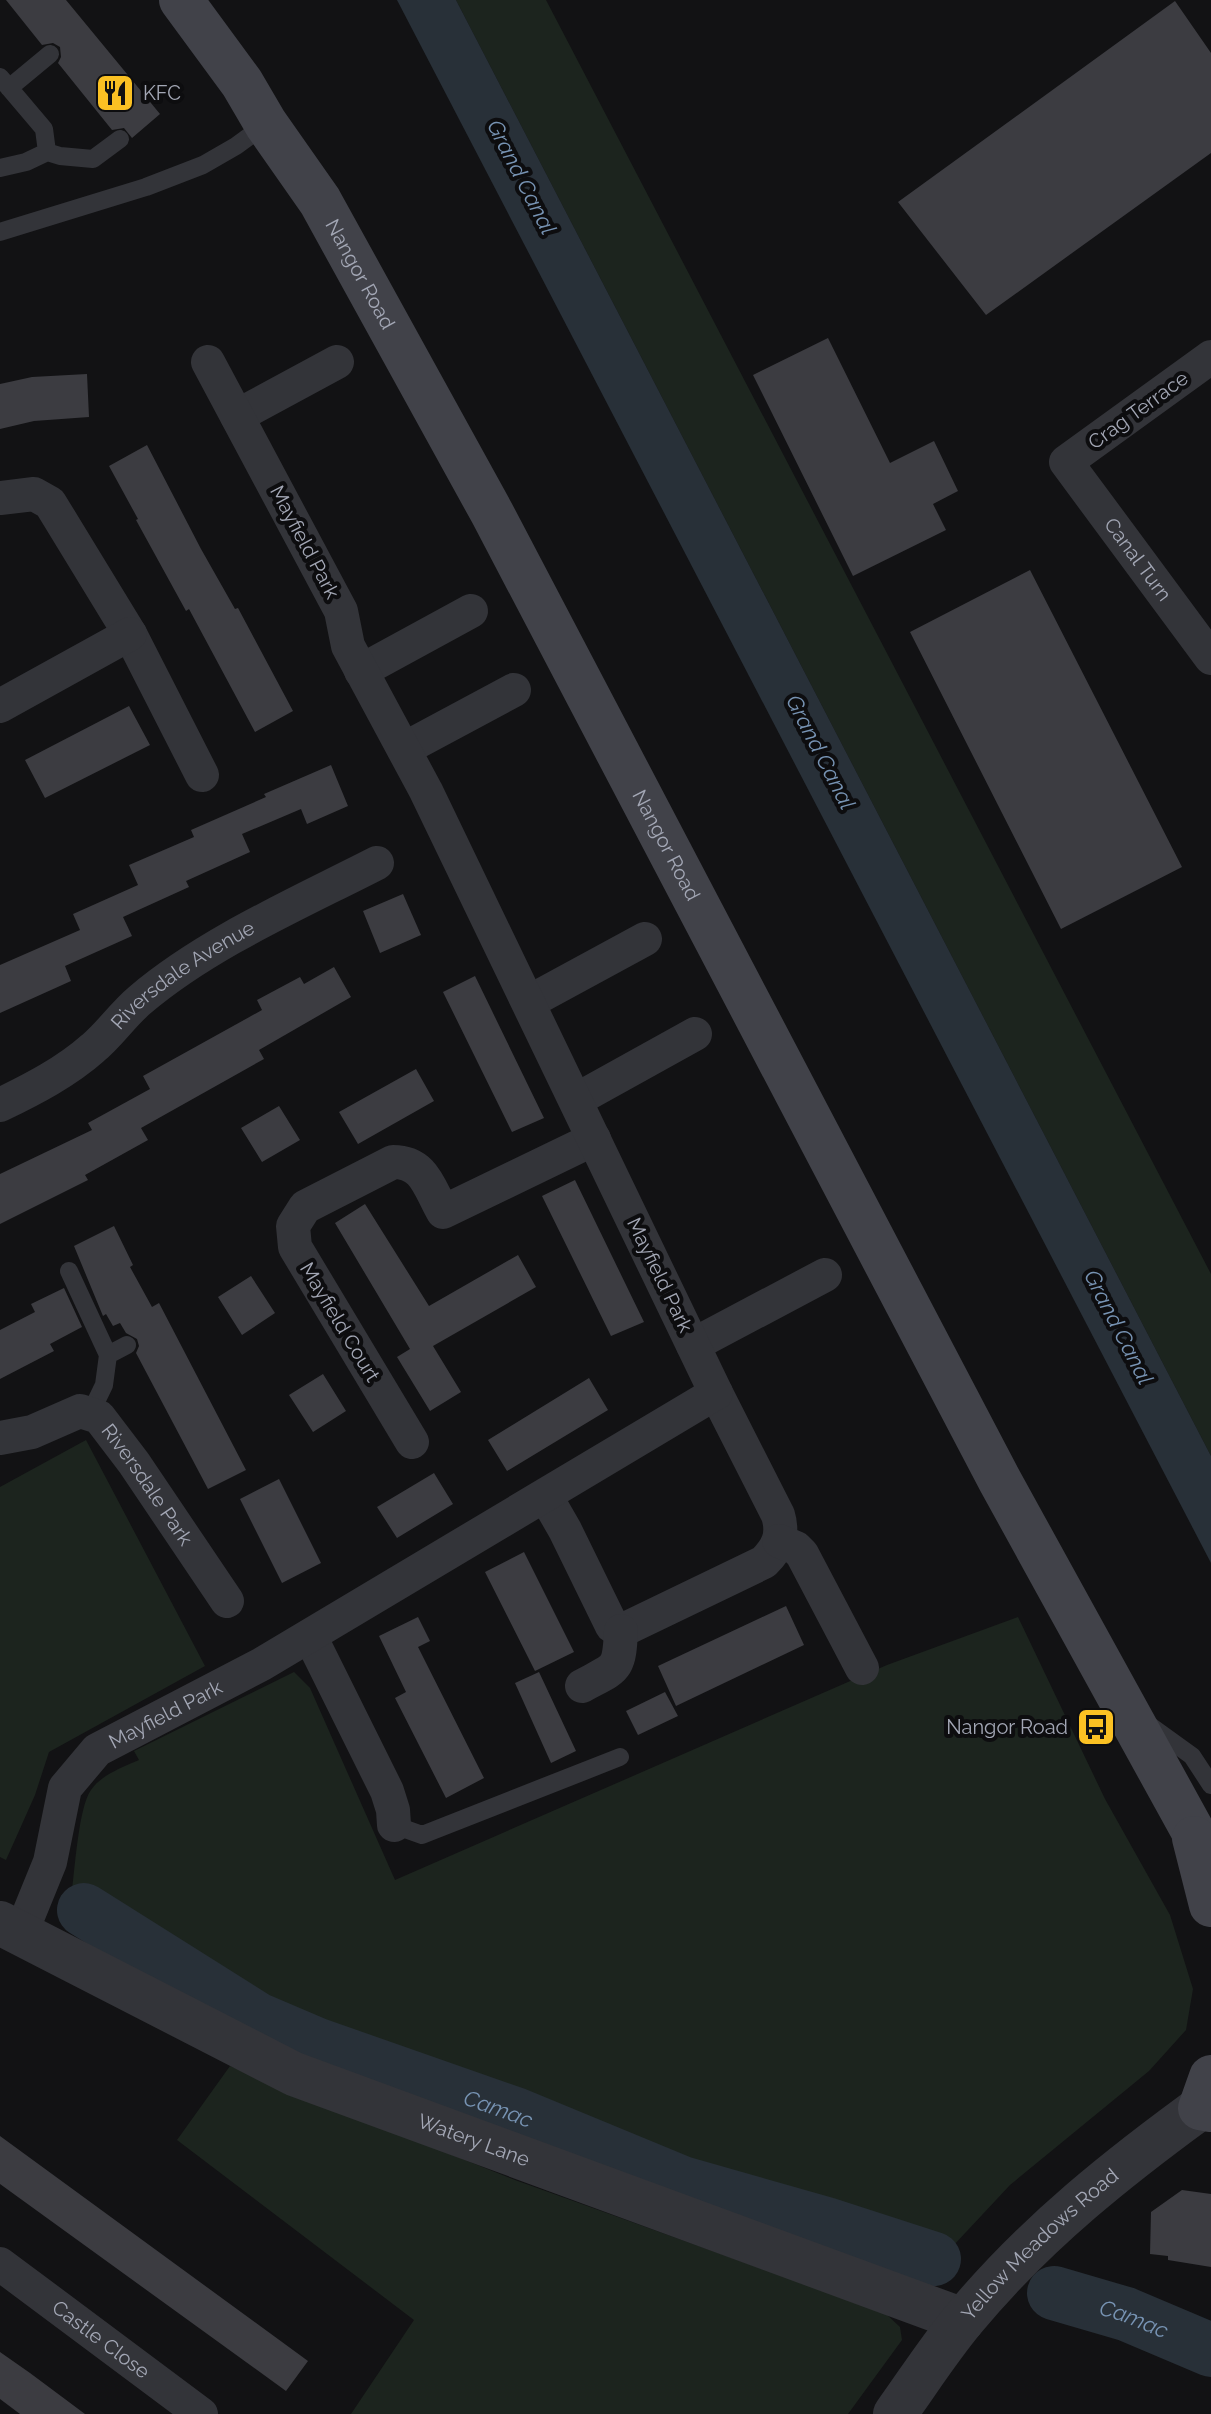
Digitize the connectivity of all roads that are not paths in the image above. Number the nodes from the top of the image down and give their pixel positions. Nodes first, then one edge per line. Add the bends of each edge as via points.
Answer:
1 (181, 0) edge
2 (50, 54) dead end
3 (4, 82) edge
4 (266, 124) junction
5 (120, 139) dead end
6 (47, 152) junction
7 (0, 168) edge
8 (1, 230) edge
9 (1211, 357) edge
10 (208, 362) dead end
11 (337, 362) dead end
12 (237, 416) junction
13 (1066, 462) joint
14 (0, 498) edge
15 (471, 611) dead end
16 (130, 634) junction
17 (1211, 658) edge
18 (361, 671) junction
19 (514, 690) dead end
20 (0, 706) edge
21 (404, 749) junction
22 (202, 775) dead end
23 (377, 863) dead end
24 (645, 939) dead end
25 (529, 1002) junction
26 (695, 1034) dead end
27 (576, 1100) junction
28 (0, 1105) edge
29 (594, 1139) junction
30 (69, 1271) dead end
31 (825, 1275) dead end
32 (127, 1345) dead end
33 (693, 1345) junction
34 (108, 1355) junction
35 (716, 1393) junction
36 (90, 1414) junction
37 (0, 1438) edge
38 (412, 1442) dead end
39 (546, 1497) junction
40 (779, 1541) junction
41 (227, 1601) dead end
42 (621, 1631) junction
43 (310, 1636) junction
44 (862, 1668) dead end
45 (582, 1686) dead end
46 (1124, 1707) junction
47 (620, 1757) dead end
48 (1211, 1785) edge
49 (394, 1825) joint
50 (1201, 1846) edge
51 (1211, 1905) edge
52 (17, 1921) edge
53 (1208, 2099) edge
54 (0, 2264) edge
55 (963, 2320) junction
56 (201, 2414) edge
57 (895, 2414) edge

1 - 4 main road, Nangor Road
2 - 3 lane
3 - 6 lane via 44,129
4 - 8 lane via 203,165
4 - 46 main road, Nangor Road via 320,201 492,513
5 - 6 lane via 93,159
6 - 7 lane
9 - 13 street, Crag Terrace
10 - 12 street, Mayfield Park
11 - 12 street
12 - 18 street, Mayfield Park via 341,611 348,646
13 - 17 street, Canal Turn
14 - 16 street via 34,494 50,503
15 - 18 street
16 - 20 street
16 - 22 street
18 - 21 street, Mayfield Park
19 - 21 street
21 - 25 street, Mayfield Park
23 - 28 street, Riversdale Avenue via 198,960 139,1000 93,1048 42,1085
24 - 25 street
25 - 27 street, Mayfield Park
26 - 27 street
27 - 29 street, Mayfield Park
29 - 33 street, Mayfield Park
29 - 38 street, Mayfield Court via 443,1212 417,1167 393,1162 305,1207 293,1226 295,1247
30 - 34 lane
31 - 33 street
32 - 34 lane
33 - 35 street, Mayfield Park
34 - 36 lane via 104,1385
35 - 39 street, Mayfield Park
35 - 40 street via 778,1515
36 - 37 street, Riversdale Park via 80,1411 32,1432
36 - 41 street, Riversdale Park via 99,1417 134,1463
39 - 42 street via 612,1626
39 - 43 street, Mayfield Park
40 - 42 street via 764,1562
40 - 44 street via 802,1554
42 - 45 street via 620,1658 612,1670
43 - 49 street via 387,1791
43 - 52 street, Mayfield Park via 97,1750 65,1788 50,1862
46 - 48 lane, Nangor Road via 1192,1756
46 - 50 main road, Nangor Road
47 - 49 lane via 422,1835
50 - 51 main road, Nangor Road
52 - 55 street, Watery Lane via 294,2074
53 - 55 street, Yellow Meadows Road via 1077,2202
54 - 56 street, Castle Close
55 - 57 street, Yellow Meadows Road

